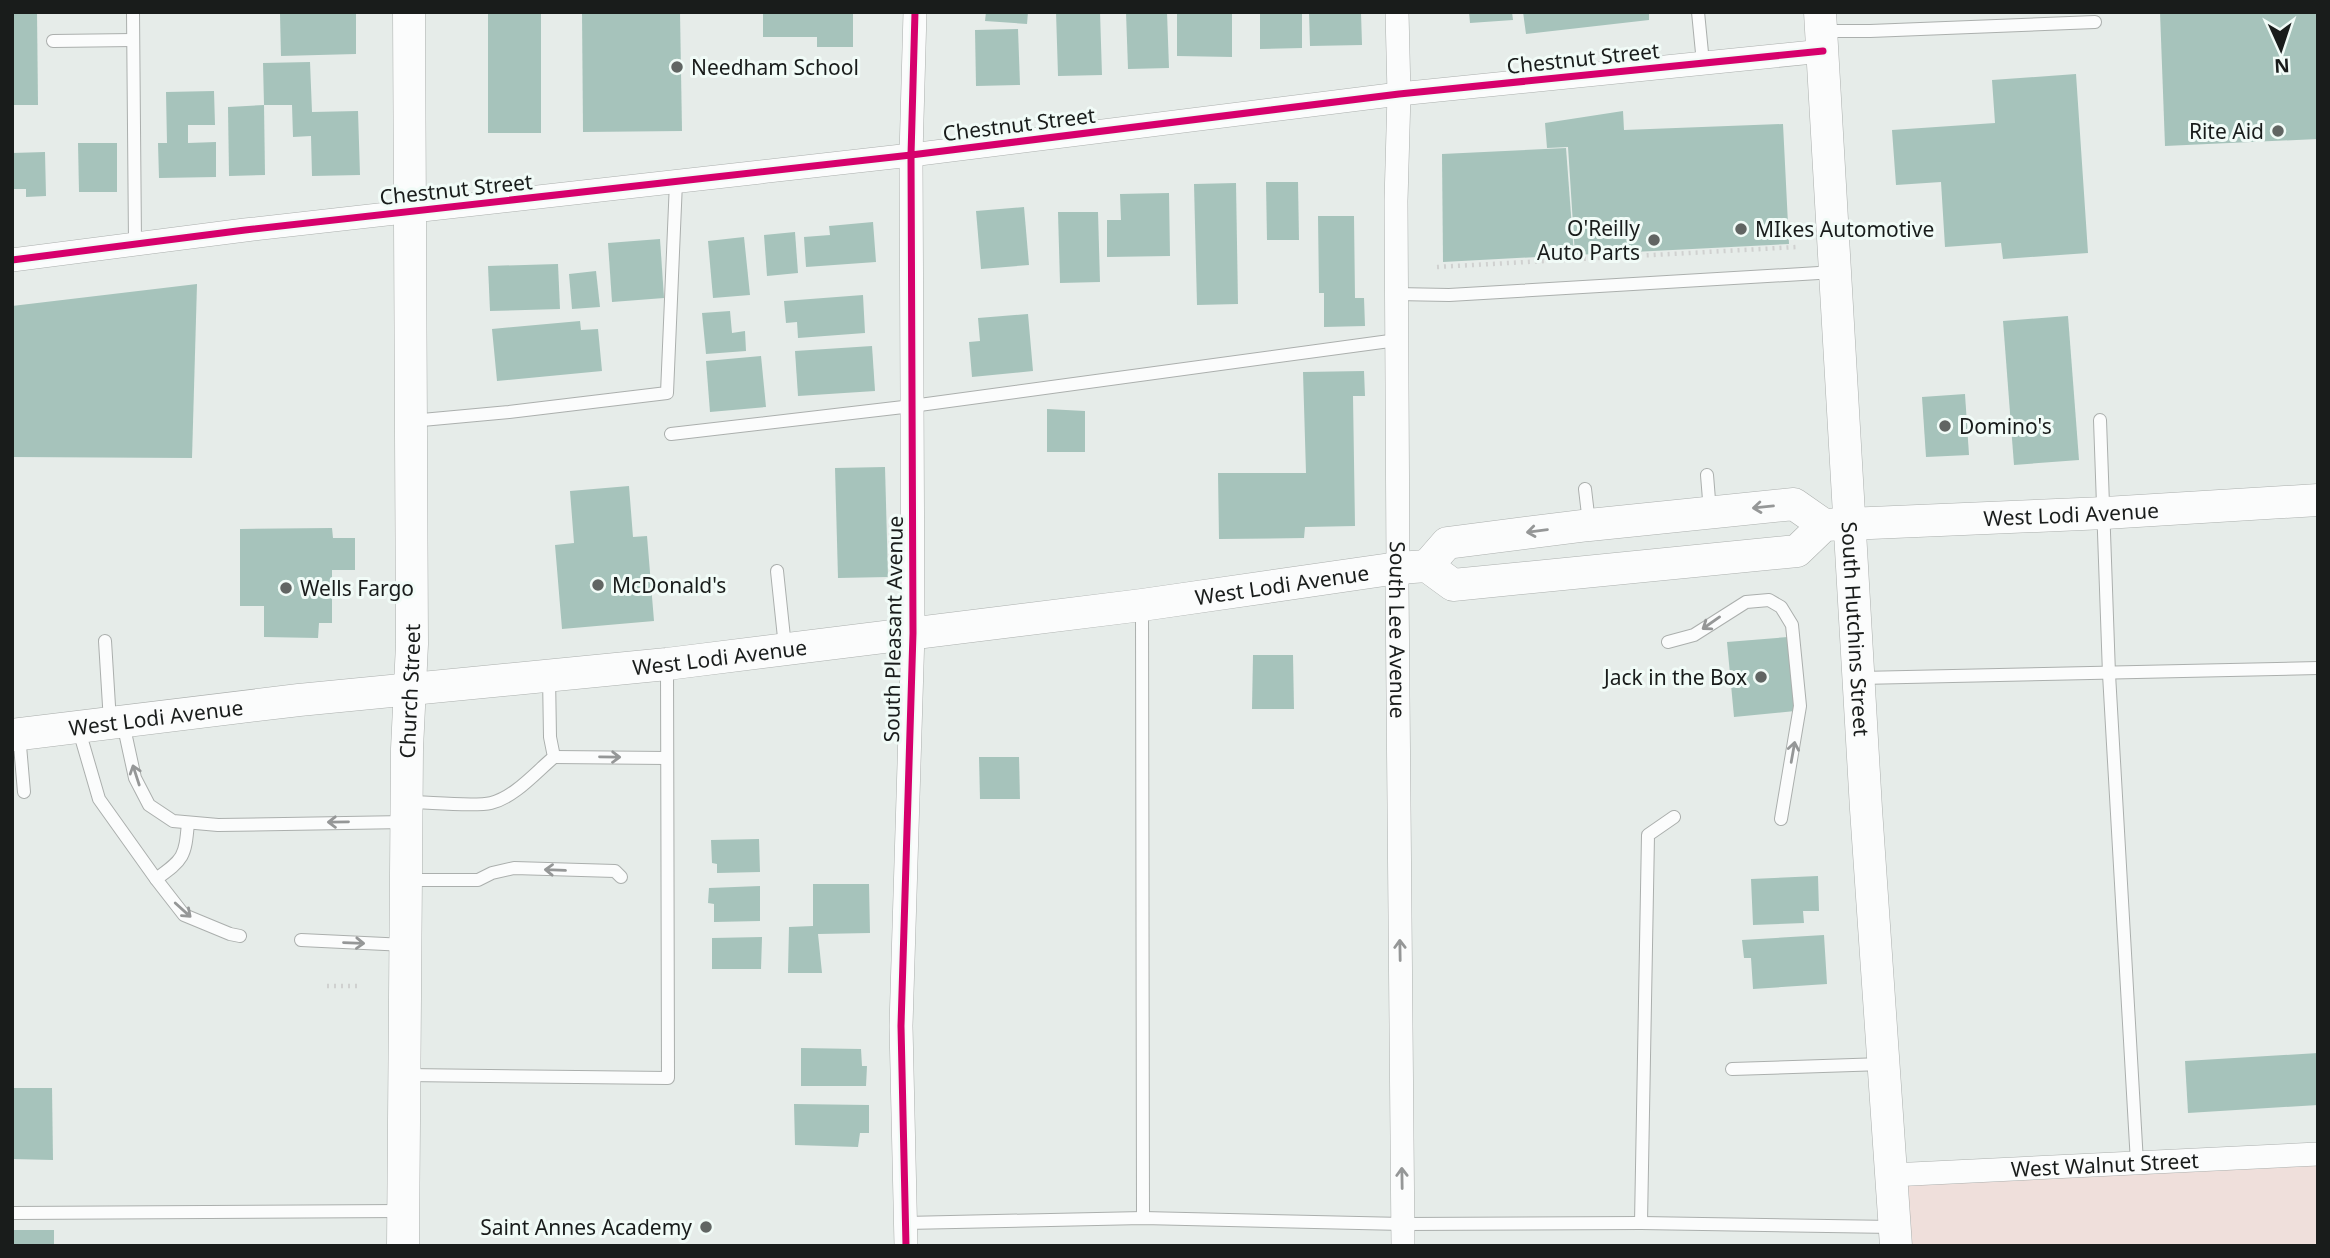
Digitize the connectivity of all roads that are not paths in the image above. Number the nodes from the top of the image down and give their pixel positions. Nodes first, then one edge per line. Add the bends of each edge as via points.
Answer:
1 (133, 12) edge
2 (410, 12) edge
3 (915, 12) edge
4 (1397, 12) edge
5 (1698, 12) edge
6 (2095, 22) dead end
7 (1821, 31) edge
8 (132, 40) junction
9 (53, 41) dead end
10 (1703, 63) junction
11 (1399, 94) junction
12 (911, 155) junction
13 (676, 182) junction
14 (409, 212) junction
15 (135, 243) junction
16 (12, 260) edge
17 (1835, 272) junction
18 (1396, 294) junction
19 (1397, 340) junction
20 (912, 406) junction
21 (2100, 420) dead end
22 (411, 421) junction
23 (671, 434) dead end
24 (1707, 475) dead end
25 (1585, 489) dead end
26 (2318, 500) edge
27 (1710, 512) junction
28 (2105, 513) junction
29 (1837, 524) junction
30 (1589, 525) junction
31 (1413, 567) junction
32 (776, 571) dead end
33 (1142, 605) junction
34 (913, 633) junction
35 (105, 641) dead end
36 (1668, 642) dead end
37 (785, 649) junction
38 (667, 664) junction
39 (2318, 668) edge
40 (2109, 674) junction
41 (549, 676) junction
42 (1858, 678) junction
43 (411, 688) junction
44 (117, 722) junction
45 (78, 727) junction
46 (16, 734) edge
47 (554, 757) junction
48 (667, 758) junction
49 (24, 792) dead end
50 (407, 812) junction
51 (1674, 817) dead end
52 (1781, 819) dead end
53 (188, 823) junction
54 (621, 877) dead end
55 (156, 879) junction
56 (407, 880) junction
57 (240, 936) dead end
58 (301, 940) dead end
59 (406, 945) junction
60 (1883, 1064) junction
61 (1731, 1069) dead end
62 (405, 1075) junction
63 (2318, 1154) edge
64 (2137, 1163) junction
65 (1891, 1175) junction
66 (403, 1212) junction
67 (12, 1213) edge
68 (1143, 1218) junction
69 (905, 1223) junction
70 (1641, 1223) junction
71 (1403, 1235) edge
72 (1895, 1236) edge
73 (403, 1246) edge
74 (905, 1246) edge

1 - 8 lane
2 - 14 main road, Church Street
3 - 12 street, South Pleasant Avenue
4 - 11 street, South Lee Avenue
5 - 10 lane
6 - 7 lane
7 - 10 street, Chestnut Street
7 - 17 main road, South Hutchins Street
8 - 9 lane
8 - 15 lane
10 - 11 street, Chestnut Street
11 - 12 street, Chestnut Street
11 - 18 street, South Lee Avenue
12 - 13 street, Chestnut Street
12 - 20 street, South Pleasant Avenue
13 - 14 street, Chestnut Street
13 - 22 lane via 667,393
14 - 15 street, Chestnut Street
14 - 22 main road, Church Street
15 - 16 street, Chestnut Street
17 - 18 lane via 1448,295
17 - 29 main road, South Hutchins Street
18 - 19 street, South Lee Avenue
19 - 20 lane
19 - 31 street, South Lee Avenue
20 - 23 lane
20 - 34 street, South Pleasant Avenue
21 - 28 lane
22 - 43 main road, Church Street
24 - 27 lane
25 - 30 lane
26 - 28 main road, West Lodi Avenue
29 -> 27 main road via 1794,504
27 - 30 main road
28 - 29 main road, West Lodi Avenue
28 - 40 lane
29 - 31 main road via 1797,551 1453,585
29 - 42 main road, South Hutchins Street
30 -> 31 main road via 1447,542
31 - 33 main road, West Lodi Avenue
71 -> 31 street, South Lee Avenue via 1396,584
32 - 37 lane
33 - 34 main road, West Lodi Avenue
33 - 68 lane
34 - 37 main road, West Lodi Avenue
34 - 69 street, South Pleasant Avenue via 901,1026
35 - 44 lane
52 -> 36 lane via 1800,705 1792,625 1781,607 1769,600 1745,602 1694,635
37 - 38 main road, West Lodi Avenue
38 - 41 main road, West Lodi Avenue
38 - 48 lane
39 - 40 lane
40 - 42 lane
40 - 64 lane
41 - 43 main road, West Lodi Avenue
41 - 47 lane
42 - 60 main road, South Hutchins Street
43 - 44 main road, West Lodi Avenue
43 - 50 main road, Church Street
44 - 45 main road, West Lodi Avenue
53 -> 44 lane via 173,821 149,805
45 - 46 main road, West Lodi Avenue
45 - 55 lane via 99,799
46 - 49 lane
47 -> 48 lane
47 - 50 lane via 490,803
48 - 62 lane via 668,1078
50 -> 53 lane via 218,825
50 - 56 main road, Church Street
51 - 70 lane via 1648,835
53 - 55 lane via 186,851
54 -> 56 lane via 615,871 514,868 478,880
55 -> 57 lane via 184,915
56 - 59 main road, Church Street
58 -> 59 lane
59 - 62 main road, Church Street
60 - 61 lane
60 - 65 main road, South Hutchins Street
62 - 66 main road, Church Street
63 - 64 street, West Walnut Street
64 - 65 street, West Walnut Street
65 - 72 main road, South Hutchins Street
66 - 67 lane
66 - 73 main road, Church Street
68 - 69 lane
68 - 71 lane
69 - 74 street, South Pleasant Avenue
70 - 71 lane
70 - 72 lane

